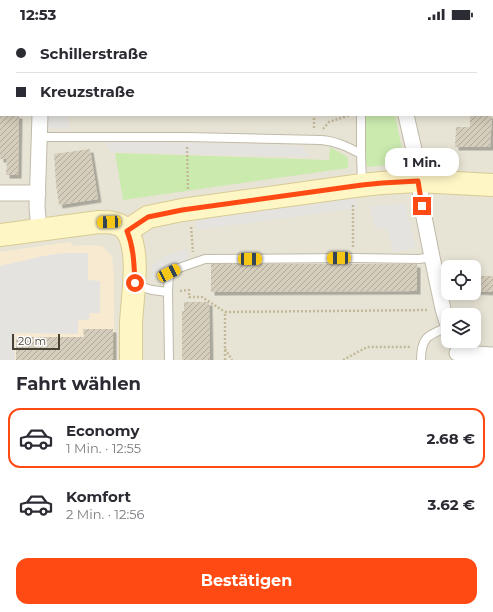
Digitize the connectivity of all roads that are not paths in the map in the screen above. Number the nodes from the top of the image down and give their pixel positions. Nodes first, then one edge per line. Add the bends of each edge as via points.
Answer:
1 (40, 116) edge
2 (362, 116) edge
3 (406, 116) edge
4 (39, 137) junction
5 (361, 154) junction
6 (418, 181) junction
7 (362, 185) junction
8 (493, 185) edge
9 (0, 193) edge
10 (38, 193) junction
11 (39, 230) junction
12 (127, 231) junction
13 (0, 235) edge
14 (432, 257) junction
15 (135, 285) junction
16 (168, 292) junction
17 (443, 308) edge
18 (441, 330) edge
19 (457, 351) edge
20 (493, 355) edge
21 (131, 360) edge
22 (170, 360) edge
23 (421, 360) edge

1 - 4 street
2 - 5 lane
3 - 6 street
4 - 5 lane via 321,140 338,143
4 - 10 street
5 - 7 lane
6 - 7 street
6 - 8 street
6 - 14 street
7 - 12 street via 182,210 148,217
9 - 10 street
10 - 11 street
11 - 12 street via 109,222 116,223
11 - 13 street
12 - 15 street via 133,251
14 - 16 lane via 206,259 169,273
14 - 17 street
15 - 16 lane
15 - 21 street
16 - 22 lane
18 - 23 lane via 428,336 422,347
19 - 20 street

